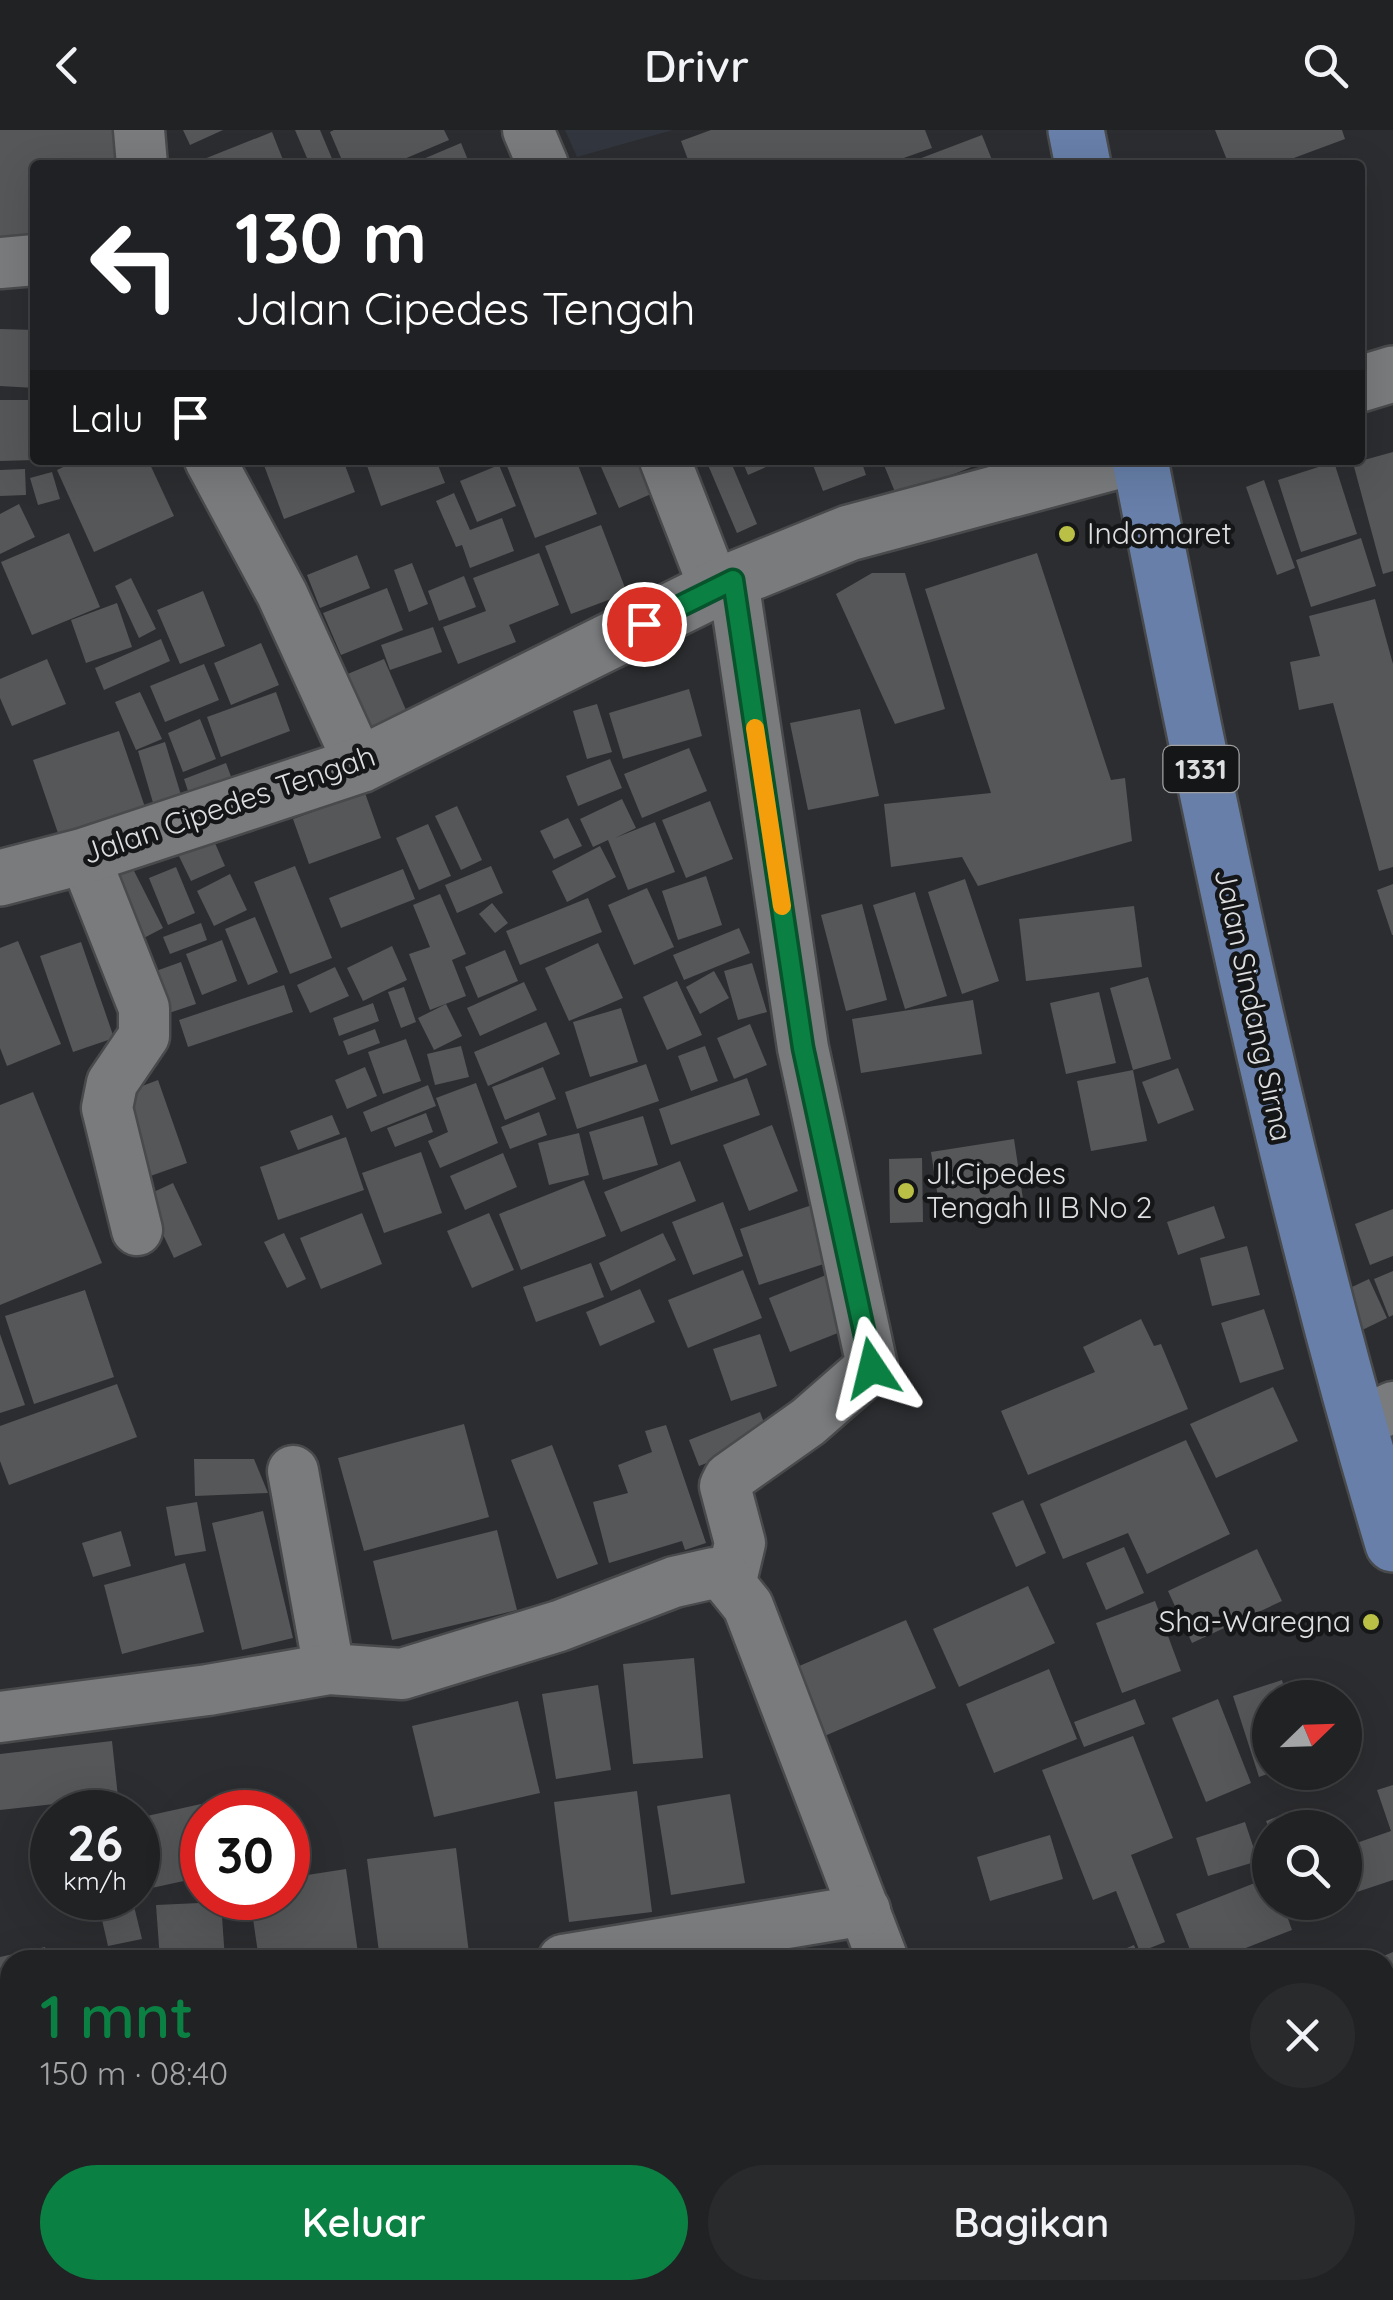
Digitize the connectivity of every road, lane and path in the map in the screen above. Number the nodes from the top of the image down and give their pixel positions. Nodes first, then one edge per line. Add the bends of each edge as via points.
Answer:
1 (139, 130) edge
2 (528, 130) edge
3 (1076, 130) edge
4 (142, 160) edge
5 (540, 160) edge
6 (1082, 160) edge
7 (30, 260) edge
8 (0, 263) edge
9 (1393, 374) edge
10 (1365, 382) edge
11 (213, 465) edge
12 (668, 465) edge
13 (1102, 465) edge
14 (1141, 465) edge
15 (734, 580) junction
16 (360, 766) junction
17 (84, 856) junction
18 (0, 878) edge
19 (137, 1230) dead end
20 (1375, 1416) edge
21 (293, 1471) dead end
22 (1393, 1544) edge
23 (731, 1581) junction
24 (329, 1670) junction
25 (0, 1716) edge
26 (865, 1910) junction
27 (623, 1950) edge
28 (880, 1950) edge

1 - 4 street
2 - 5 street
3 - 6 main road
7 - 8 street
9 - 10 street
11 - 16 street via 282,594
12 - 15 street
13 - 15 street, Jalan Cipedes Tengah via 849,533
14 - 20 main road, Jalan Sindang Sirna / 1331 via 1299,1209
15 - 16 street, Jalan Cipedes Tengah
15 - 23 street via 803,1048 875,1336 870,1370 729,1478 725,1486 740,1543
16 - 17 street, Jalan Cipedes Tengah
17 - 18 street, Jalan Cipedes Tengah
17 - 19 street via 144,1008 144,1036 112,1084 107,1108
20 - 22 main road, Jalan Sindang Sirna / 1331
21 - 24 street
23 - 24 street via 714,1574 674,1582 402,1674
23 - 26 street via 748,1606
24 - 25 street
26 - 27 street
26 - 28 street

